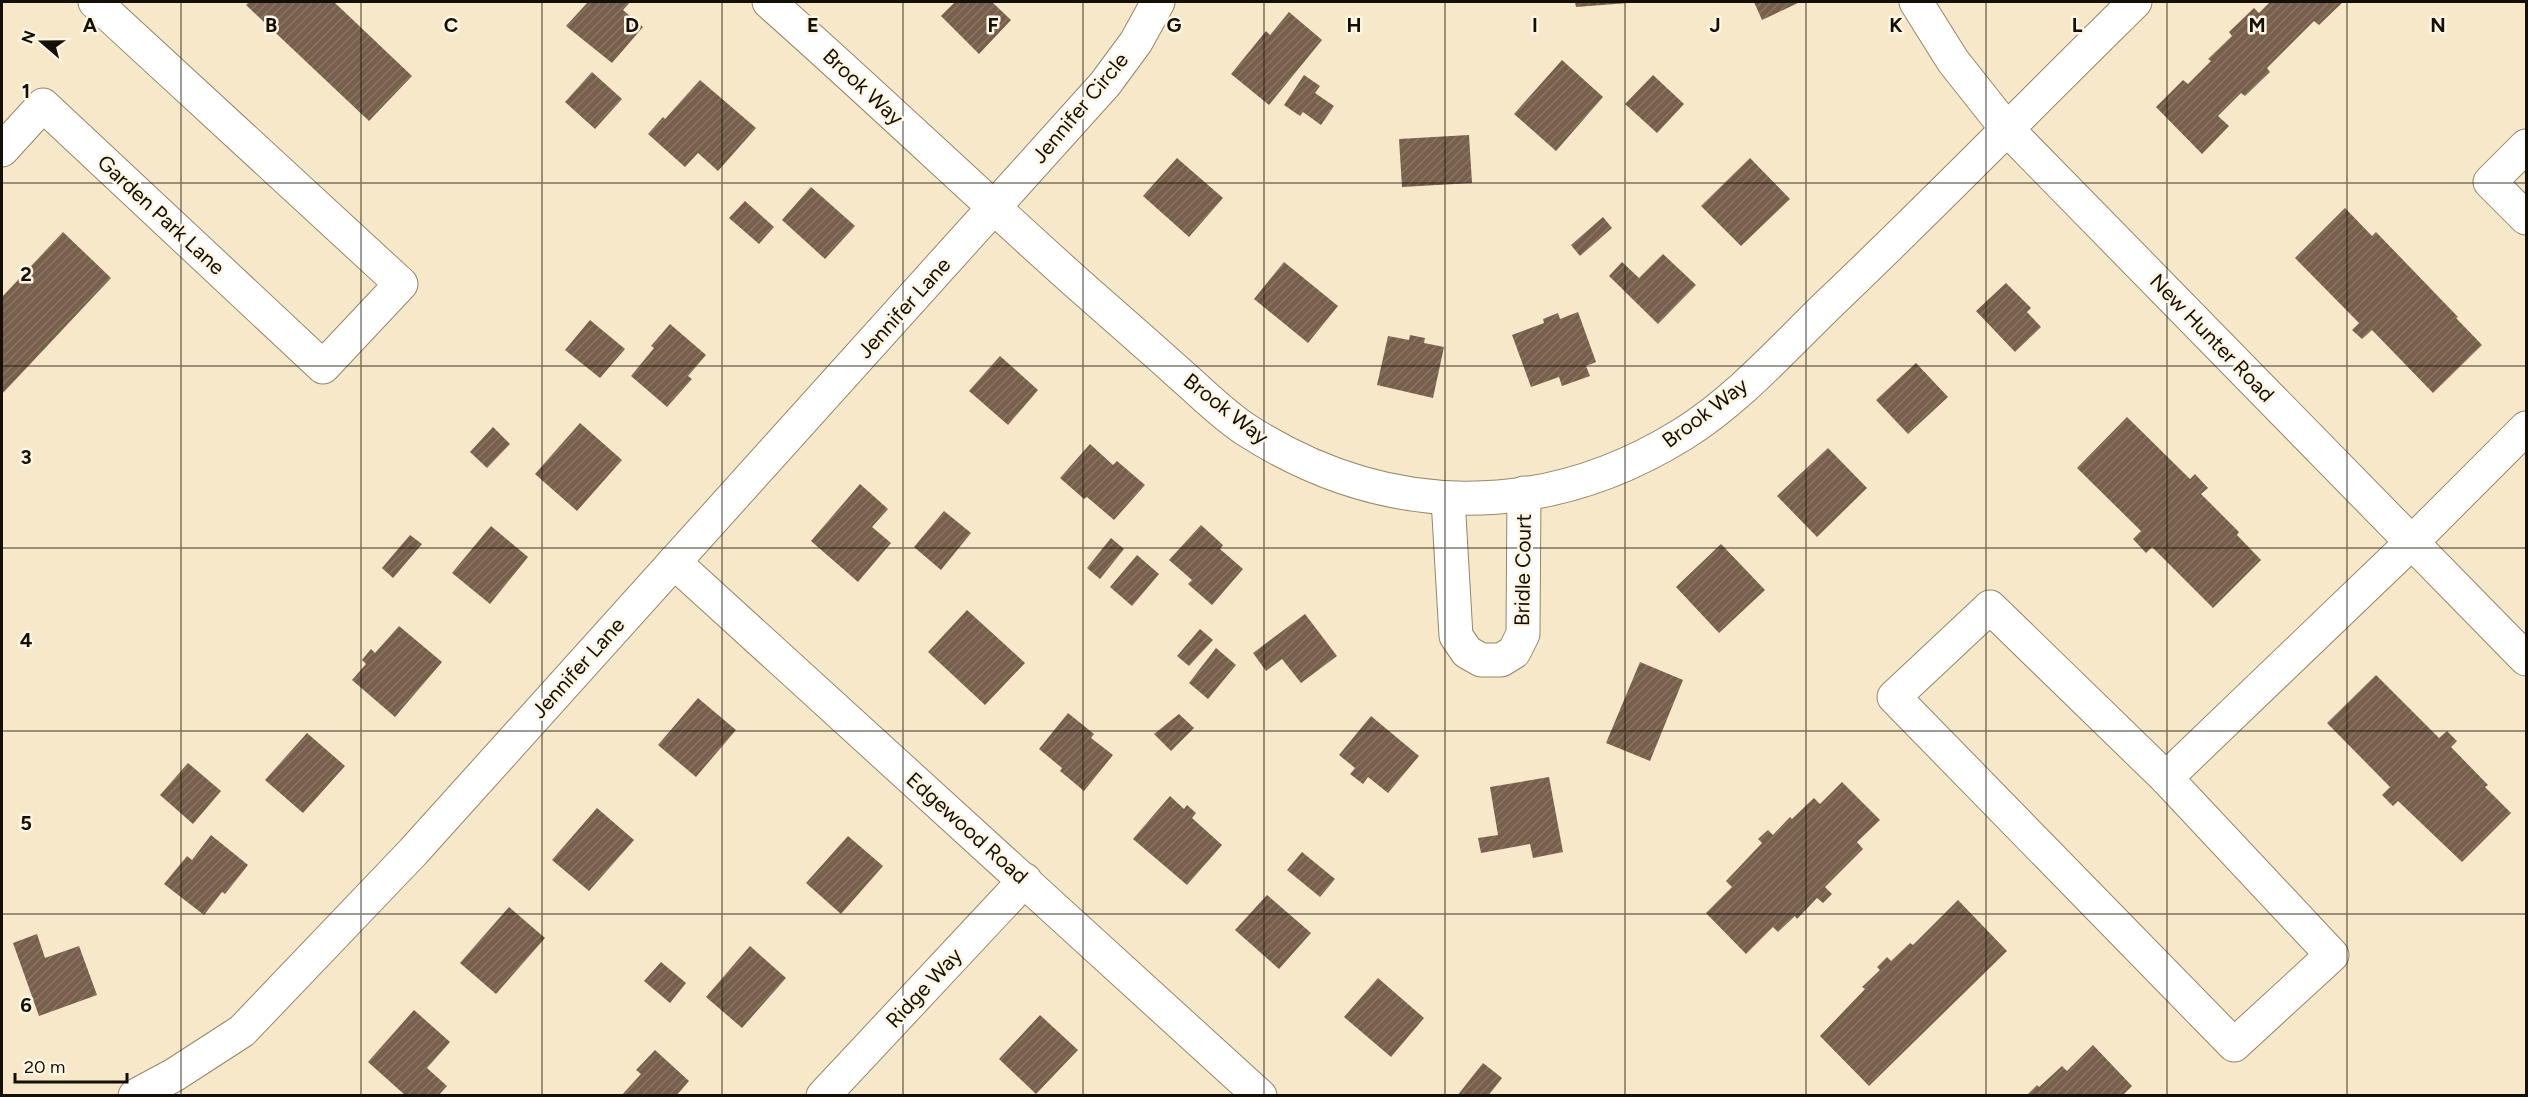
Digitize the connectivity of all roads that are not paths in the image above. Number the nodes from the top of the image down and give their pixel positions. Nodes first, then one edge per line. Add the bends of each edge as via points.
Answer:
1 (95, 2) edge
2 (769, 2) edge
3 (1158, 2) edge
4 (1916, 2) edge
5 (2136, 2) edge
6 (2006, 128) junction
7 (2526, 146) edge
8 (2, 150) edge
9 (993, 208) junction
10 (2526, 218) edge
11 (2526, 428) edge
12 (1524, 493) junction
13 (1448, 499) junction
14 (2412, 542) junction
15 (674, 562) junction
16 (2526, 659) edge
17 (2166, 778) junction
18 (1025, 880) junction
19 (135, 1095) edge
20 (823, 1095) edge
21 (1260, 1095) edge

1 - 8 street, Garden Park Lane via 402,284 323,367 43,105
2 - 9 street, Brook Way
3 - 9 street, Jennifer Circle via 1136,42 1105,84
4 - 6 street, New Hunter Road via 1953,61
5 - 6 street, Brook Way
6 - 12 street, Brook Way via 1733,396 1686,432 1634,461 1579,482
6 - 14 street, New Hunter Road
7 - 10 street via 2490,182
9 - 13 street, Brook Way via 1244,429 1304,464 1370,487
9 - 15 street, Jennifer Lane
11 - 14 street
12 - 13 street, Brook Way
12 - 13 street, Bridle Court via 1524,634 1514,652 1501,660 1481,660 1467,652 1456,636
14 - 16 street, New Hunter Road
14 - 17 street
15 - 18 street, Edgewood Road
15 - 19 street, Jennifer Lane via 413,852 242,1031
17 - 17 street via 2332,955 2234,1045 1894,697 1990,607
18 - 20 street, Ridge Way
18 - 21 street, Edgewood Road

